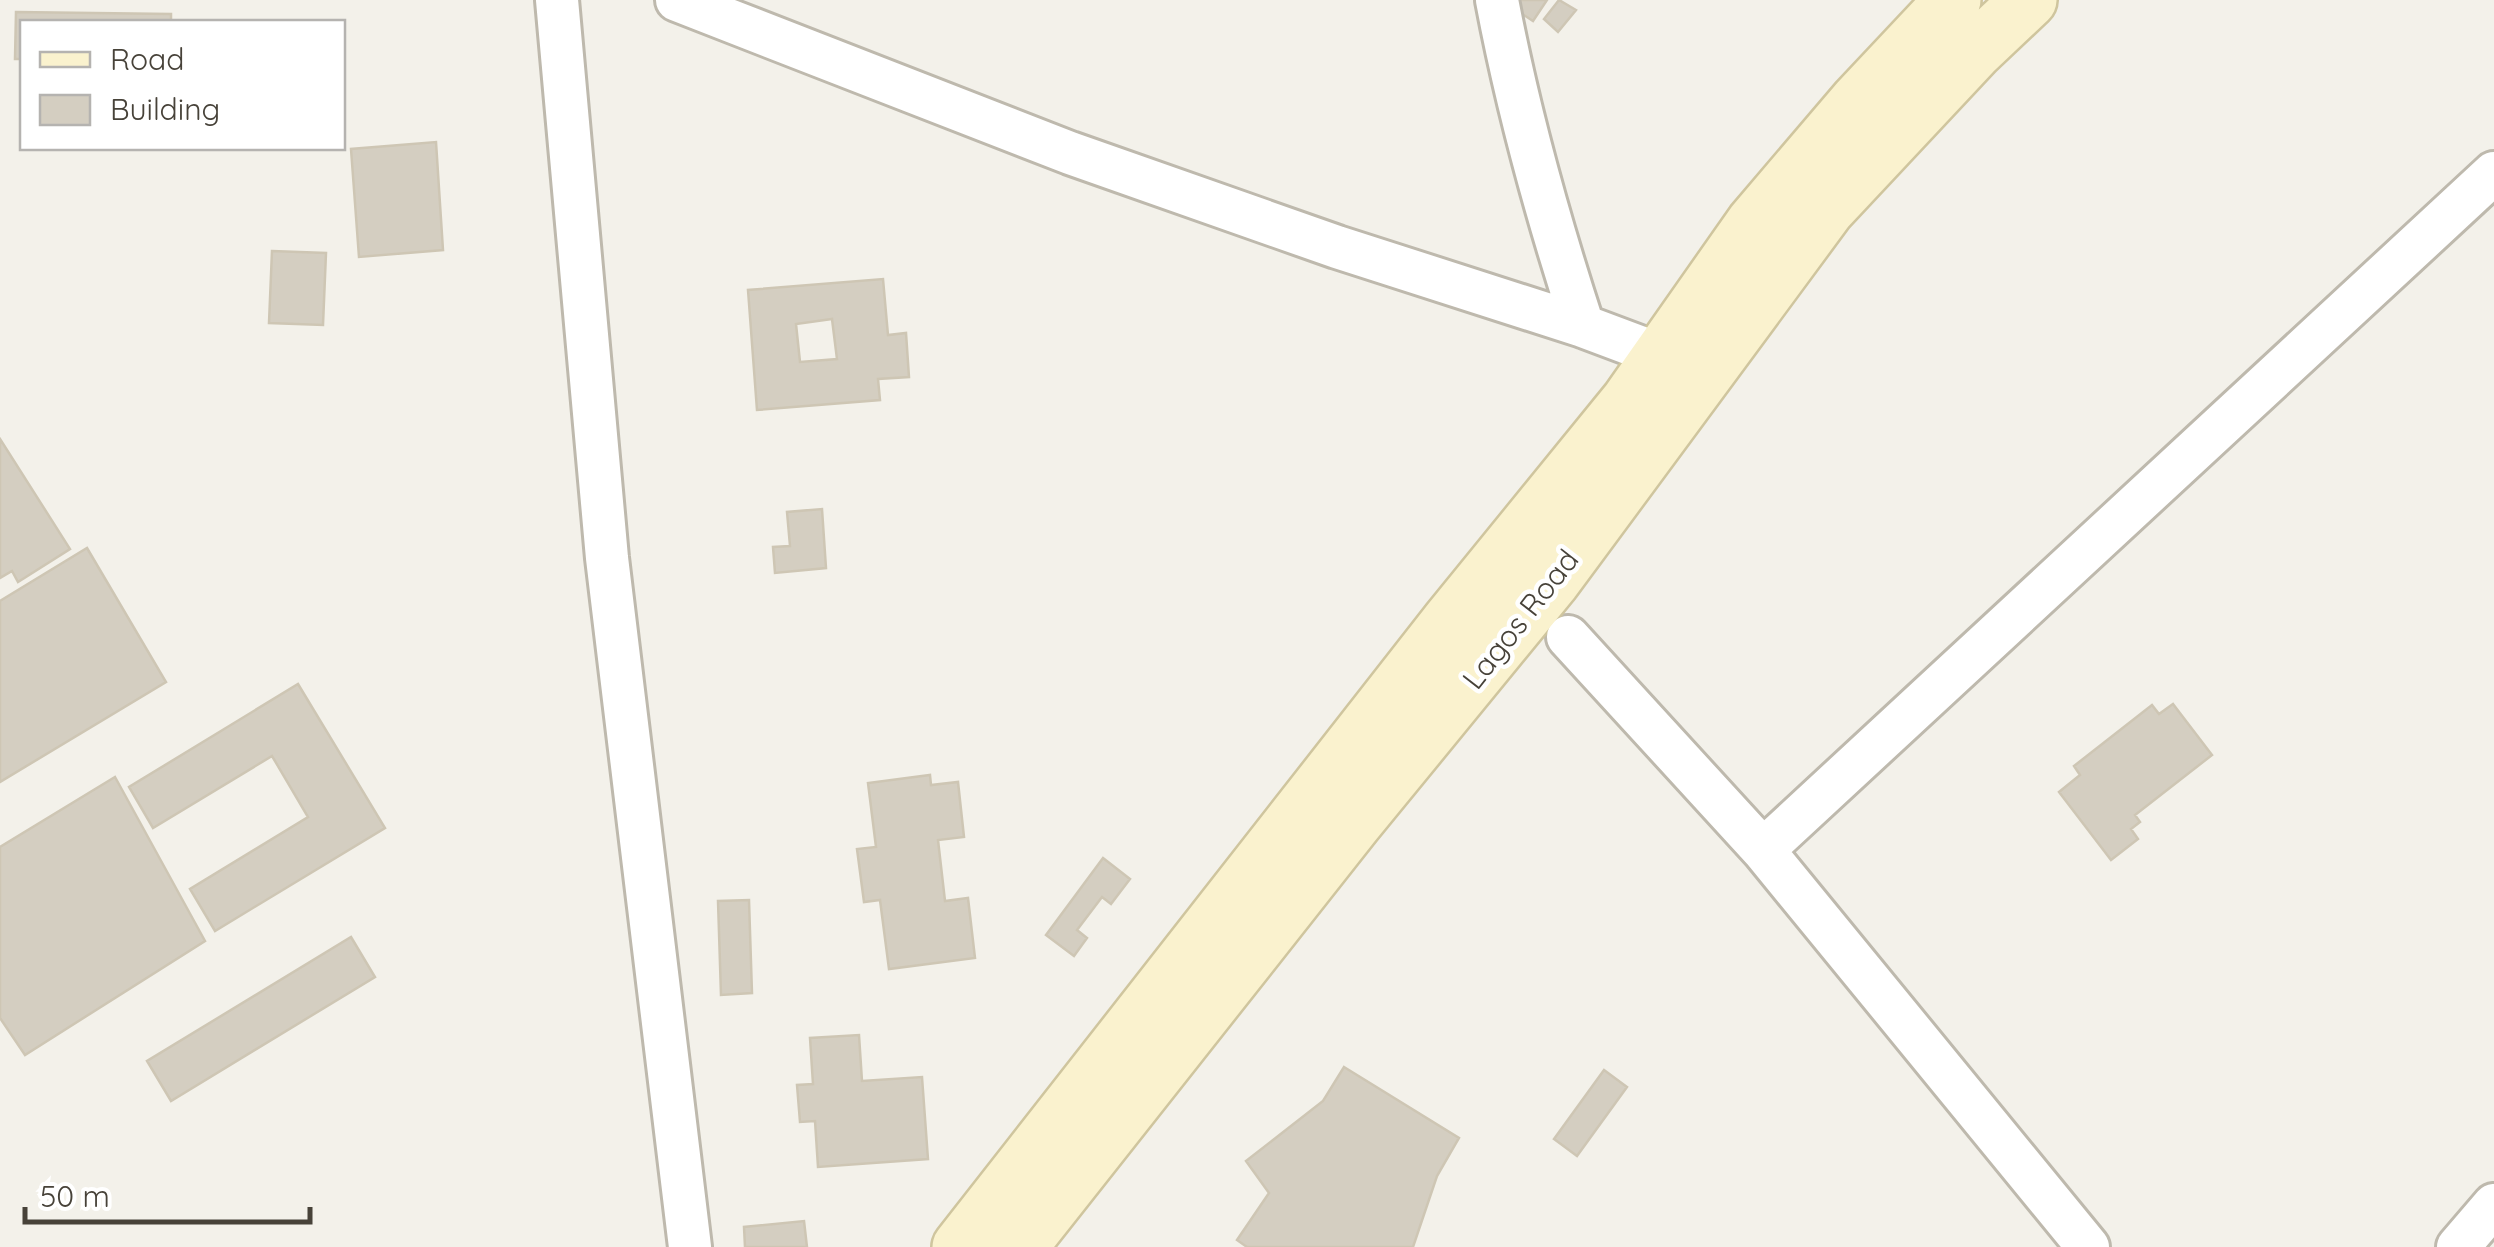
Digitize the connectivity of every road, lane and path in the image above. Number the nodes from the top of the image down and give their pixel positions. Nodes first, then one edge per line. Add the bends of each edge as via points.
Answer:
1 (557, 0) edge
2 (677, 0) edge
3 (1497, 0) edge
4 (1953, 0) edge
5 (2029, 0) edge
6 (2494, 174) edge
7 (1583, 326) junction
8 (1684, 364) junction
9 (1568, 637) dead end
10 (1762, 850) junction
11 (2494, 1205) edge
12 (690, 1247) edge
13 (960, 1247) edge
14 (1019, 1247) edge
15 (2088, 1247) edge
16 (2458, 1247) edge

1 - 12 street via 606,558
2 - 7 street via 1070,153
3 - 7 street via 1511,75
4 - 8 main road, Lagos Road via 1754,222
5 - 8 main road, Lagos Road
6 - 10 street
7 - 8 street
8 - 13 main road, Lagos Road via 1255,867
8 - 14 main road, Lagos Road via 1552,580
9 - 10 street
10 - 15 street
11 - 16 street

